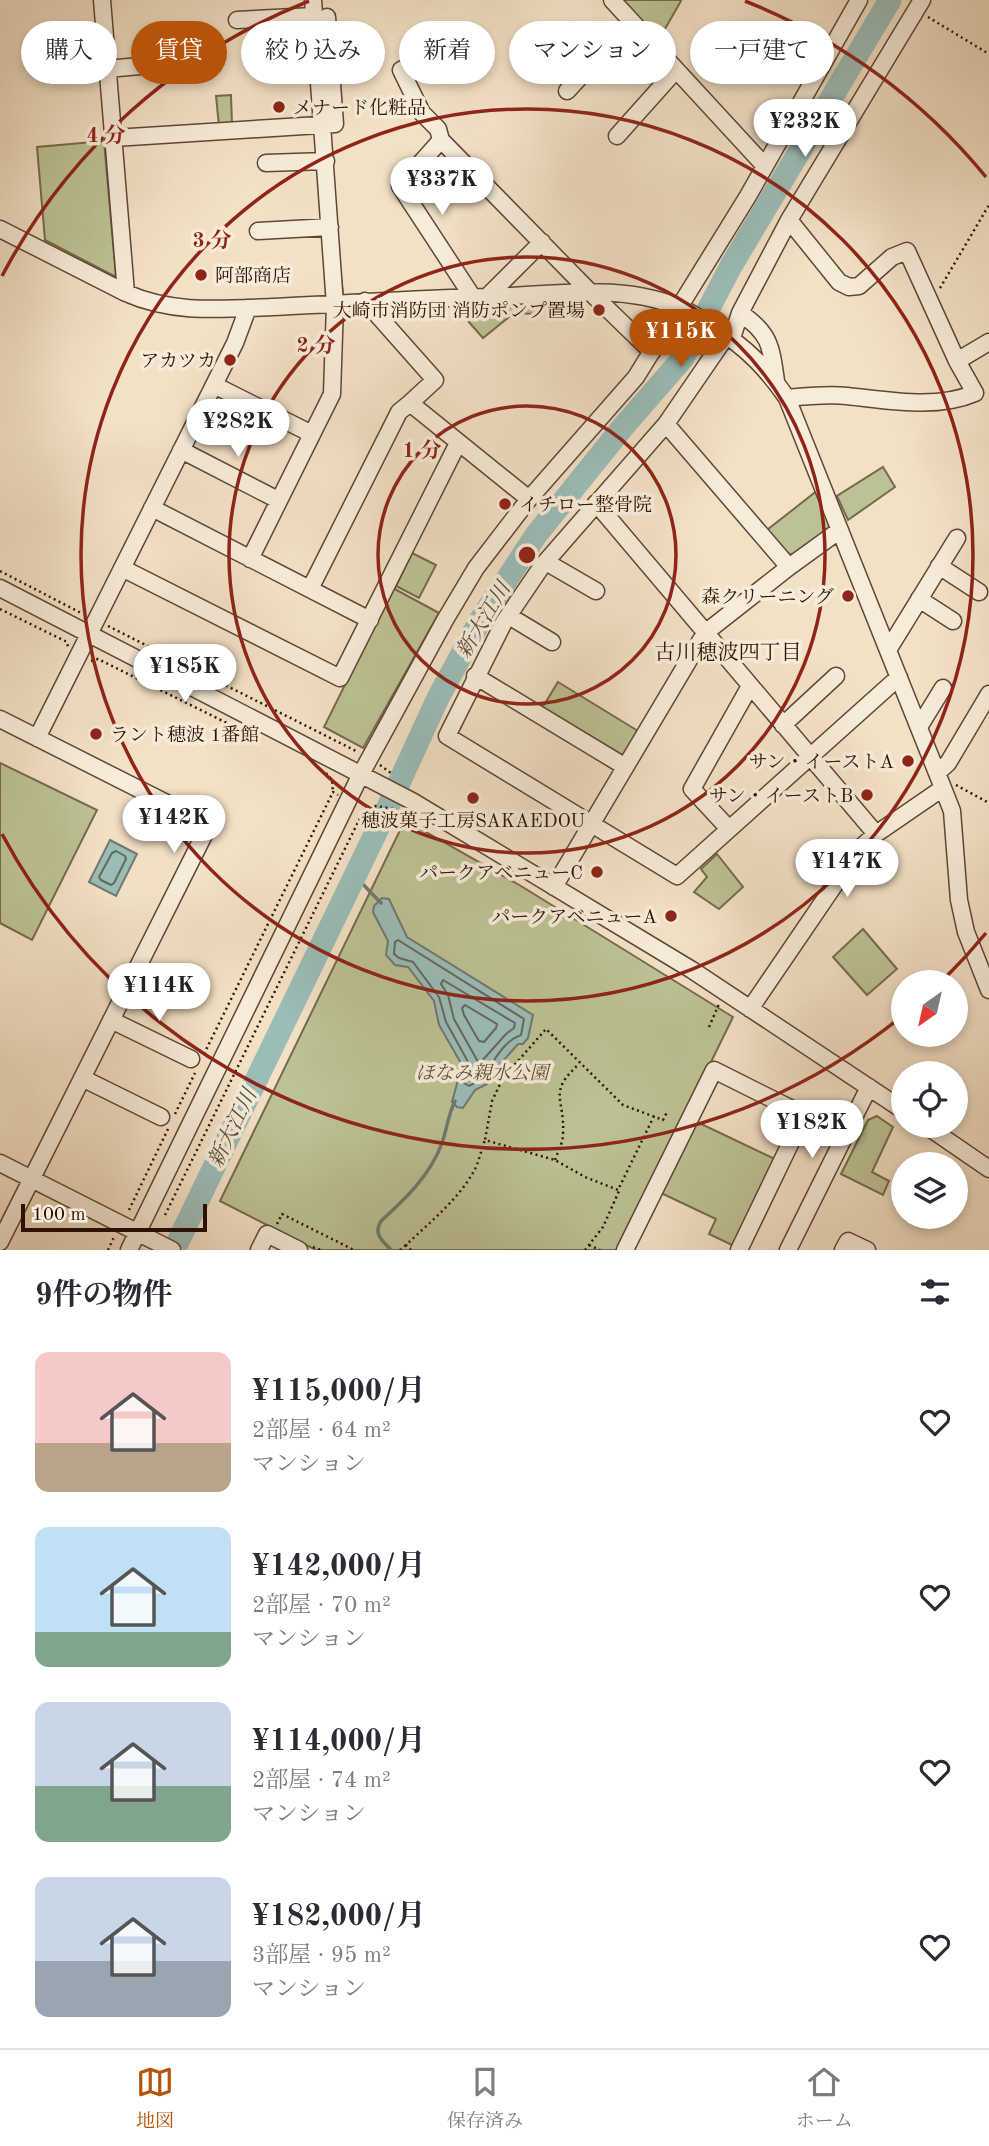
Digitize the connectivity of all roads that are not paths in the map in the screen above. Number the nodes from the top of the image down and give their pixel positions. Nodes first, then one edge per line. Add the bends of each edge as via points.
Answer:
1 (102, 0) edge
2 (612, 0) edge
3 (859, 0) edge
4 (919, 5) edge
5 (318, 11) edge
6 (237, 20) dead end
7 (104, 21) edge
8 (630, 21) edge
9 (676, 70) edge
10 (109, 84) edge
11 (408, 84) edge
12 (573, 84) edge
13 (663, 84) edge
14 (567, 91) dead end
15 (323, 124) junction
16 (617, 136) dead end
17 (114, 138) junction
18 (441, 140) junction
19 (326, 161) junction
20 (266, 163) dead end
21 (764, 165) junction
22 (789, 220) junction
23 (330, 227) junction
24 (0, 229) edge
25 (258, 231) dead end
26 (542, 242) junction
27 (590, 292) junction
28 (126, 293) junction
29 (480, 297) junction
30 (365, 301) junction
31 (335, 304) junction
32 (248, 308) junction
33 (684, 310) junction
34 (740, 313) junction
35 (726, 335) junction
36 (989, 342) edge
37 (652, 352) junction
38 (957, 361) junction
39 (777, 383) junction
40 (214, 385) junction
41 (787, 398) junction
42 (410, 403) junction
43 (666, 424) junction
44 (312, 434) junction
45 (458, 443) junction
46 (181, 450) junction
47 (530, 499) junction
48 (278, 500) junction
49 (596, 503) junction
50 (152, 508) junction
51 (840, 530) junction
52 (957, 538) dead end
53 (250, 558) junction
54 (546, 562) junction
55 (939, 566) junction
56 (789, 567) junction
57 (122, 568) junction
58 (0, 588) edge
59 (310, 589) junction
60 (596, 591) dead end
61 (979, 592) dead end
62 (919, 599) junction
63 (509, 615) junction
64 (370, 620) junction
65 (954, 621) dead end
66 (90, 633) junction
67 (705, 633) junction
68 (552, 642) dead end
69 (888, 650) junction
70 (475, 676) junction
71 (836, 676) dead end
72 (899, 677) junction
73 (750, 686) junction
74 (943, 688) dead end
75 (989, 694) edge
76 (0, 719) edge
77 (783, 725) junction
78 (919, 727) junction
79 (37, 738) junction
80 (809, 757) junction
81 (624, 766) junction
82 (360, 774) junction
83 (940, 781) junction
84 (591, 823) junction
85 (729, 829) junction
86 (876, 834) junction
87 (554, 887) junction
88 (989, 990) edge
89 (750, 1009) junction
90 (111, 1020) junction
91 (191, 1059) dead end
92 (82, 1078) junction
93 (869, 1087) junction
94 (891, 1102) edge
95 (162, 1117) dead end
96 (944, 1138) edge
97 (0, 1163) edge
98 (989, 1169) edge
99 (32, 1179) junction
100 (137, 1233) junction
101 (0, 1242) edge
102 (168, 1248) edge
103 (129, 1250) edge
104 (259, 1250) edge
105 (299, 1250) edge
106 (625, 1250) edge
107 (739, 1250) edge
108 (788, 1250) edge
109 (843, 1250) edge
110 (867, 1250) edge

1 - 7 street
2 - 8 street
3 - 21 street
4 - 22 street
5 - 6 street
5 - 15 street
9 - 21 street
10 - 17 street
11 - 18 street
12 - 14 street
13 - 16 street
15 - 17 street
15 - 19 street
17 - 28 street
18 - 26 street
18 - 29 street via 400,186
19 - 20 street
19 - 23 street
21 - 33 street
22 - 34 street
22 - 38 street via 839,282 849,287 859,286 892,257 907,251
23 - 25 street
23 - 31 street
24 - 28 street
26 - 27 street
26 - 29 street
27 - 29 street
27 - 33 street via 645,297
27 - 37 street
28 - 32 street via 175,309
29 - 30 street
30 - 31 street
30 - 42 street via 435,380
31 - 32 street
31 - 44 street via 332,394
32 - 40 street
33 - 35 street
33 - 37 street
34 - 35 street
34 - 39 street via 758,325 772,348
35 - 39 street via 753,355
35 - 43 street
36 - 38 street
37 - 47 street via 636,377
38 - 41 street via 975,393 957,401 816,395
39 - 41 street
40 - 44 street
40 - 46 street
41 - 51 street
42 - 45 street
42 - 59 street via 399,412
43 - 49 street
43 - 56 street
44 - 48 street
45 - 47 street
45 - 64 street
46 - 48 street
46 - 50 street
47 - 82 street via 476,568
48 - 53 street
49 - 54 street
49 - 67 street
50 - 53 street
50 - 57 street
51 - 56 street
51 - 69 street
52 - 55 street
53 - 59 street
54 - 60 street
54 - 63 street
55 - 61 street
55 - 62 street
56 - 67 street
57 - 64 street via 340,678
57 - 66 street
58 - 66 street
59 - 64 street
62 - 65 street
62 - 69 street
63 - 68 street
63 - 70 street
66 - 79 street
66 - 82 street
67 - 73 street
67 - 81 street
69 - 72 street
70 - 81 street
70 - 84 street via 447,736
71 - 77 street
72 - 78 street
72 - 80 street
73 - 77 street
73 - 85 street via 692,789
74 - 78 street
75 - 83 street
76 - 79 street
77 - 80 street
78 - 83 street
79 - 90 street via 200,820 205,827
80 - 85 street
80 - 86 street
81 - 84 street
82 - 87 street
82 - 100 street
83 - 86 street
83 - 88 street via 952,811 966,932
84 - 85 street via 677,876
84 - 87 street
86 - 89 street via 859,849
87 - 89 street
89 - 93 street
90 - 91 street
90 - 92 street
92 - 95 street
92 - 99 street
93 - 94 street
93 - 108 street
96 - 98 street
97 - 99 street
99 - 100 street
99 - 101 street
100 - 102 street
100 - 103 street
104 - 105 street via 267,1234
106 - 107 street via 714,1070 804,1115
109 - 110 street via 848,1241

